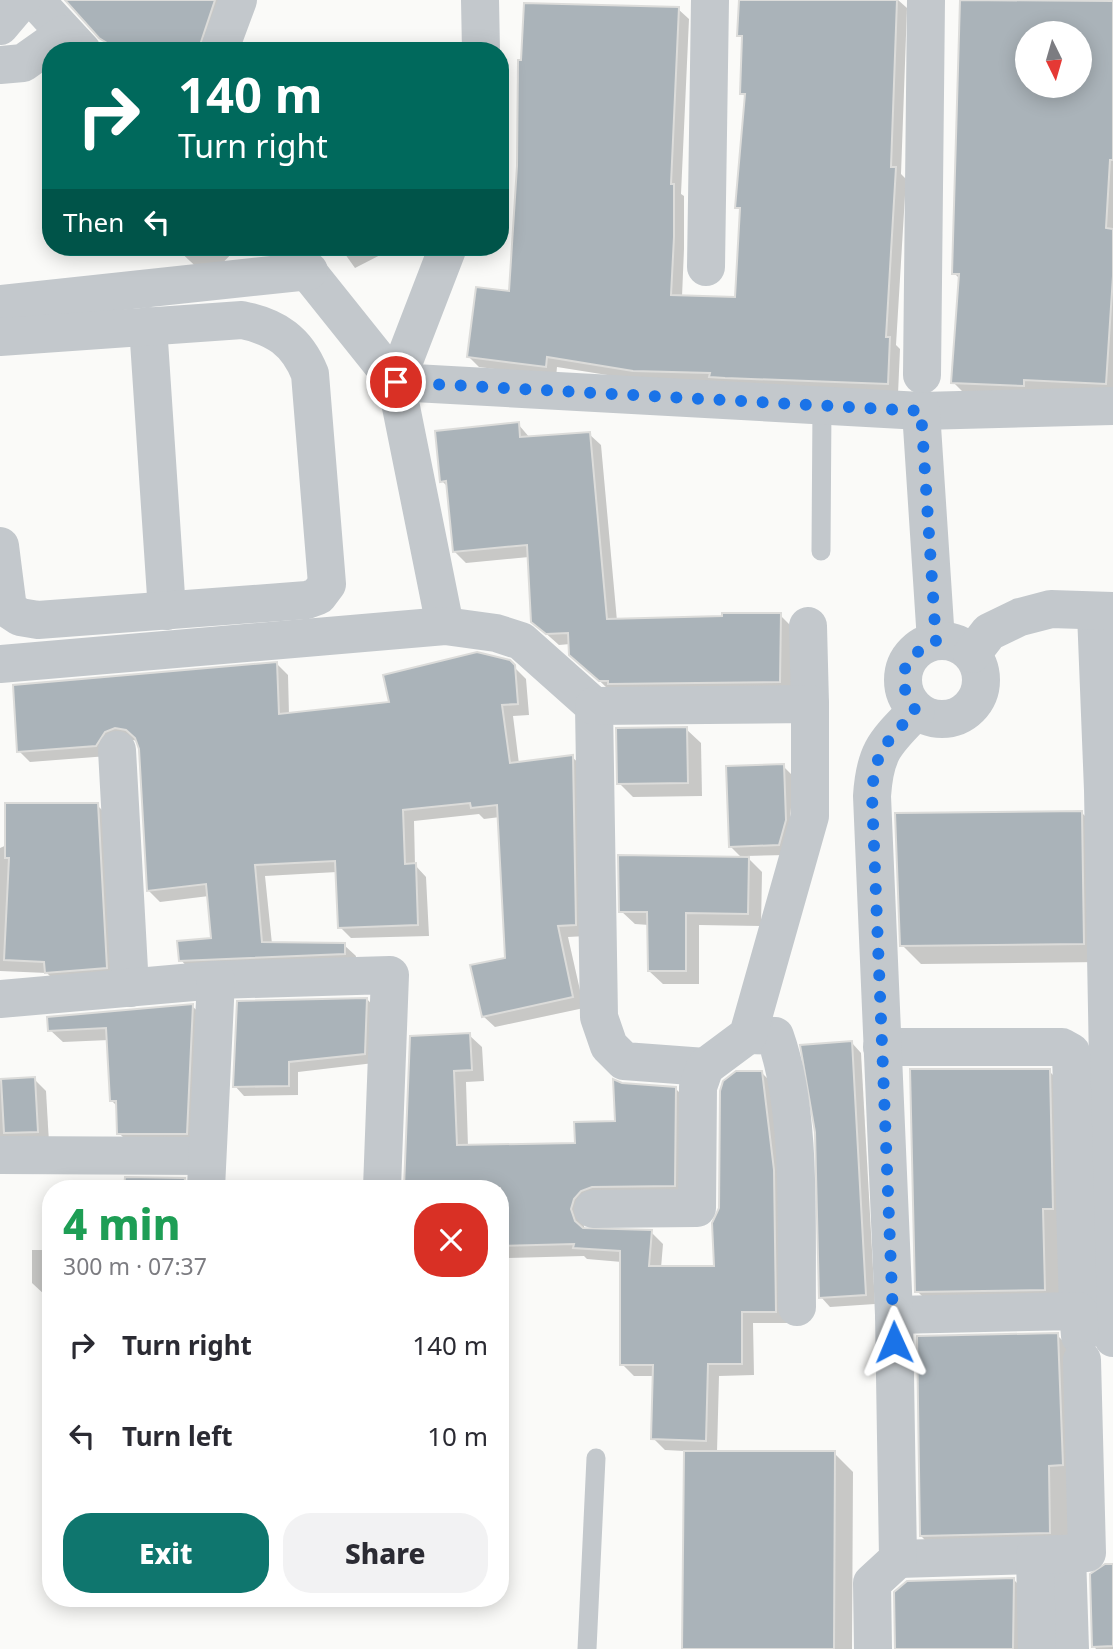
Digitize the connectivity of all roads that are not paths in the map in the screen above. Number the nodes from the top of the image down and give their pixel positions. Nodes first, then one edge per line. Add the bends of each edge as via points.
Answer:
1 (22, 0) edge
2 (34, 0) edge
3 (238, 0) edge
4 (480, 0) edge
5 (710, 0) edge
6 (926, 0) edge
7 (0, 26) edge
8 (73, 42) edge
9 (222, 42) edge
10 (481, 42) edge
11 (42, 55) edge
12 (0, 65) edge
13 (445, 256) edge
14 (298, 259) edge
15 (706, 267) dead end
16 (0, 304) edge
17 (148, 326) junction
18 (0, 337) edge
19 (396, 382) junction
20 (921, 393) junction
21 (822, 405) junction
22 (1113, 406) edge
23 (0, 547) edge
24 (821, 551) dead end
25 (167, 611) junction
26 (1105, 612) edge
27 (445, 626) junction
28 (808, 626) dead end
29 (936, 642) junction
30 (972, 654) junction
31 (0, 664) edge
32 (810, 705) junction
33 (594, 706) junction
34 (916, 711) junction
35 (117, 750) dead end
36 (1108, 860) edge
37 (216, 980) junction
38 (130, 988) junction
39 (0, 999) edge
40 (748, 1035) junction
41 (882, 1048) junction
42 (705, 1067) junction
43 (1110, 1109) edge
44 (0, 1155) edge
45 (206, 1172) edge
46 (382, 1180) edge
47 (593, 1209) dead end
48 (797, 1307) dead end
49 (1077, 1311) junction
50 (894, 1315) junction
51 (1113, 1338) edge
52 (1098, 1360) edge
53 (596, 1458) dead end
54 (1076, 1553) edge
55 (898, 1559) junction
56 (587, 1649) edge
57 (873, 1649) edge
58 (1037, 1649) edge
59 (1070, 1649) edge

1 - 7 street
2 - 8 street
3 - 9 street
4 - 10 street
5 - 15 street
6 - 20 street
11 - 12 street
13 - 19 street
14 - 16 street
14 - 19 street
17 - 18 street
17 - 25 street
17 - 25 street via 242,320 285,336 304,358 310,374 327,584 318,596 307,600
19 - 21 street
19 - 27 street
20 - 21 street
20 - 22 street
20 - 29 street
21 - 24 lane
23 - 25 street via 8,609 20,617 38,620
26 - 30 street via 1051,609 1020,617 989,632
26 - 36 street
27 - 31 street
27 - 33 street via 521,641
28 - 32 street
29 - 30 street via 956,643
29 - 34 street via 920,648 907,661 902,679 905,696
30 - 34 street via 981,675 977,699 961,716 938,720
32 - 33 street
32 - 40 street via 810,816
33 - 42 street via 599,1017 609,1046 624,1061
34 - 41 street via 886,741 874,766
35 - 38 street
36 - 43 street
37 - 38 street
37 - 45 street
37 - 46 street via 390,975
38 - 39 street
40 - 42 street
40 - 48 street via 775,1036 786,1066
41 - 49 street via 1062,1047 1071,1052
41 - 50 street
42 - 47 street via 698,1087 697,1208
43 - 51 street
44 - 45 street
49 - 50 street
49 - 52 street
50 - 55 street
52 - 54 street
53 - 56 lane
54 - 55 street
54 - 58 street
54 - 59 street
55 - 57 street via 872,1583

